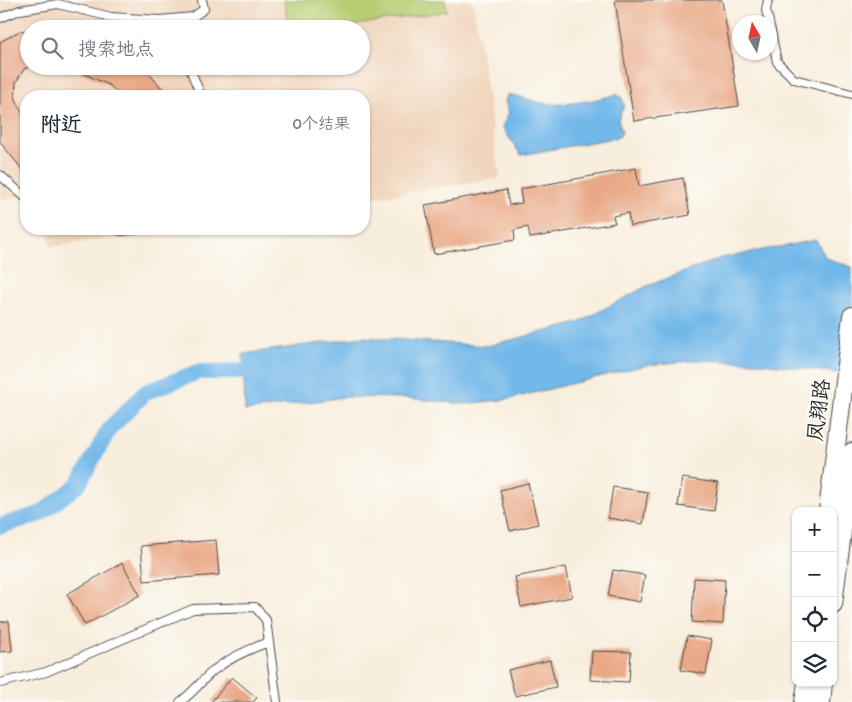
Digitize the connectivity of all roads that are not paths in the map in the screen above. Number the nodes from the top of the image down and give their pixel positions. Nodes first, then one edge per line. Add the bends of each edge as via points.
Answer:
1 (202, 0) edge
2 (768, 0) edge
3 (767, 15) edge
4 (0, 18) edge
5 (173, 19) joint
6 (777, 60) edge
7 (193, 75) edge
8 (199, 90) edge
9 (852, 94) edge
10 (0, 175) edge
11 (20, 193) edge
12 (852, 316) edge
13 (852, 452) edge
14 (828, 507) edge
15 (834, 597) edge
16 (269, 642) junction
17 (0, 684) edge
18 (806, 687) edge
19 (824, 687) edge
20 (180, 702) edge
21 (277, 702) edge
22 (804, 702) edge
23 (822, 702) edge

1 - 5 lane via 204,9 193,18
2 - 3 lane
4 - 5 lane via 20,10 58,4 111,17
6 - 9 lane via 794,79
7 - 8 lane
10 - 11 lane
12 - 14 street, 凤翔路
13 - 15 street, 凤翔路
16 - 17 lane via 266,620 255,607 193,609 46,672
16 - 20 lane via 245,650 214,671
16 - 21 lane
18 - 22 street
19 - 23 street

